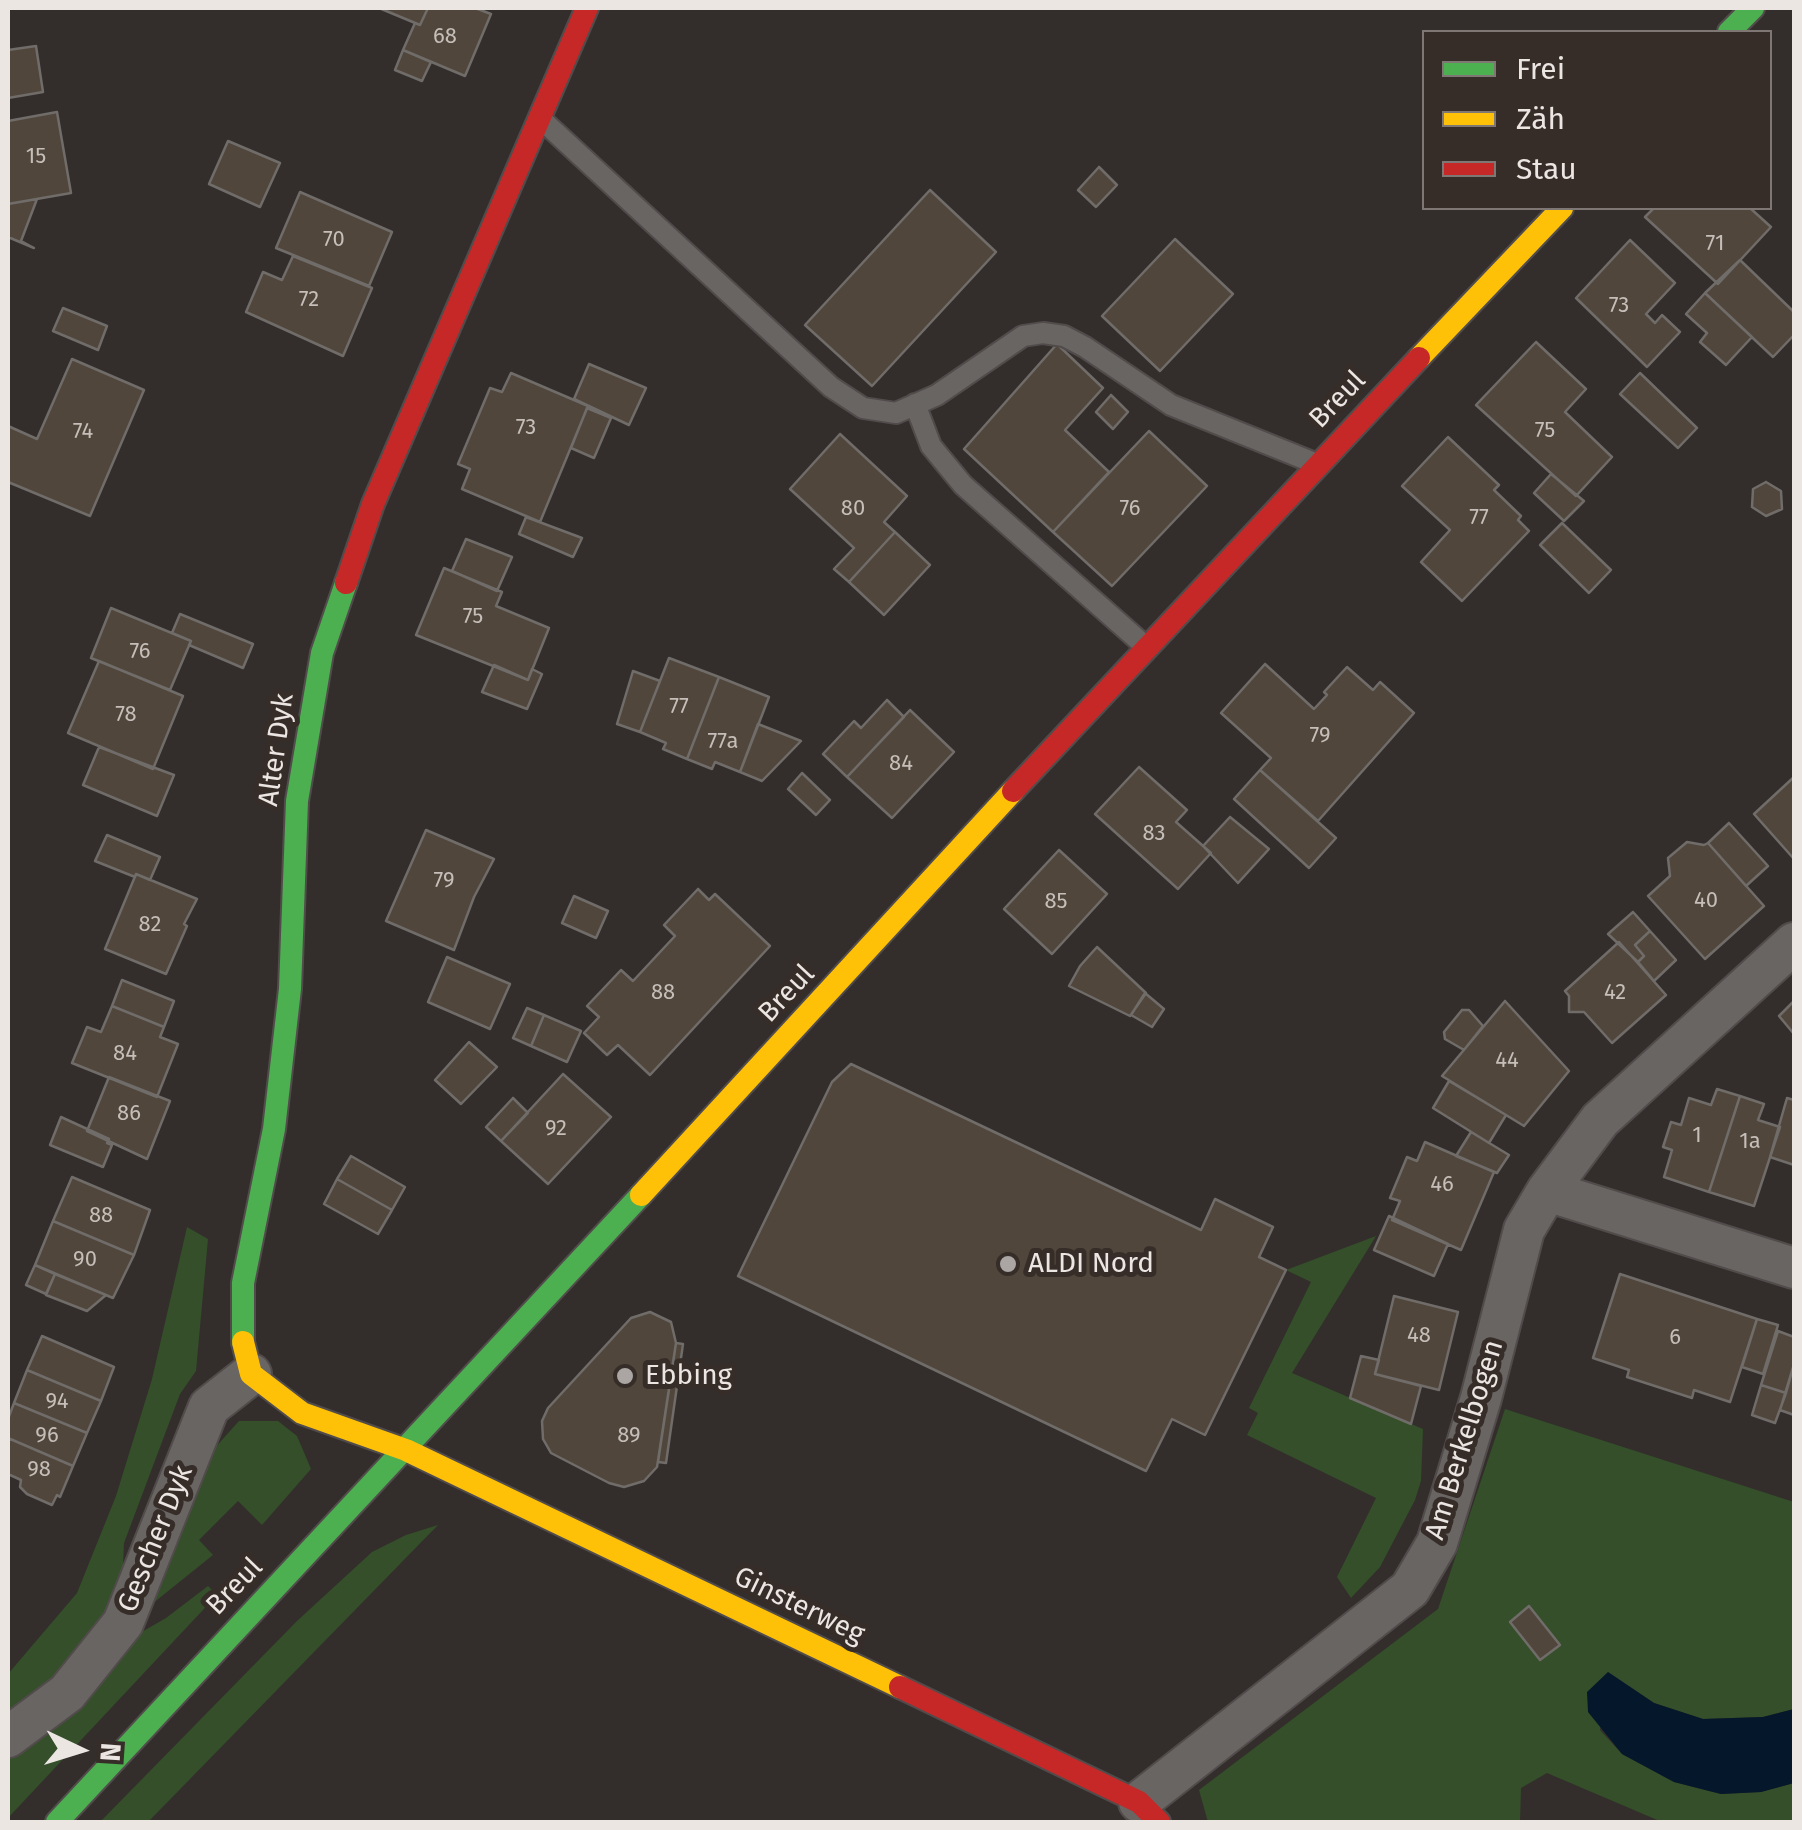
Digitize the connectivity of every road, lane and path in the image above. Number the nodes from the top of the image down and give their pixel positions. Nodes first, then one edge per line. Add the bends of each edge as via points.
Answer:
1 (587, 8) edge
2 (1754, 8) edge
3 (1731, 30) edge
4 (540, 119) junction
5 (1560, 210) edge
6 (915, 404) junction
7 (1318, 465) junction
8 (1147, 648) junction
9 (1794, 943) edge
10 (1548, 1191) junction
11 (1794, 1268) edge
12 (250, 1374) junction
13 (406, 1450) junction
14 (8, 1737) edge
15 (1149, 1812) edge
16 (57, 1822) edge

1 - 4 street, Alter Dyk
2 - 3 street
4 - 6 lane via 831,387 862,408 896,413
4 - 12 street, Alter Dyk via 373,504 322,653 297,801 290,989 274,1129 243,1283 241,1333
5 - 7 street, Breul
6 - 7 lane via 1023,336 1064,336 1171,404
6 - 8 lane via 932,446 963,486
7 - 8 street, Breul
8 - 13 street, Breul
9 - 10 street, Am Berkelbogen via 1600,1120
10 - 11 street
10 - 15 street, Am Berkelbogen via 1524,1230 1437,1542 1410,1590
12 - 13 street via 302,1414
12 - 14 street, Gescher Dyk via 209,1408 123,1623 67,1693
13 - 15 street, Ginsterweg
13 - 16 street, Breul

